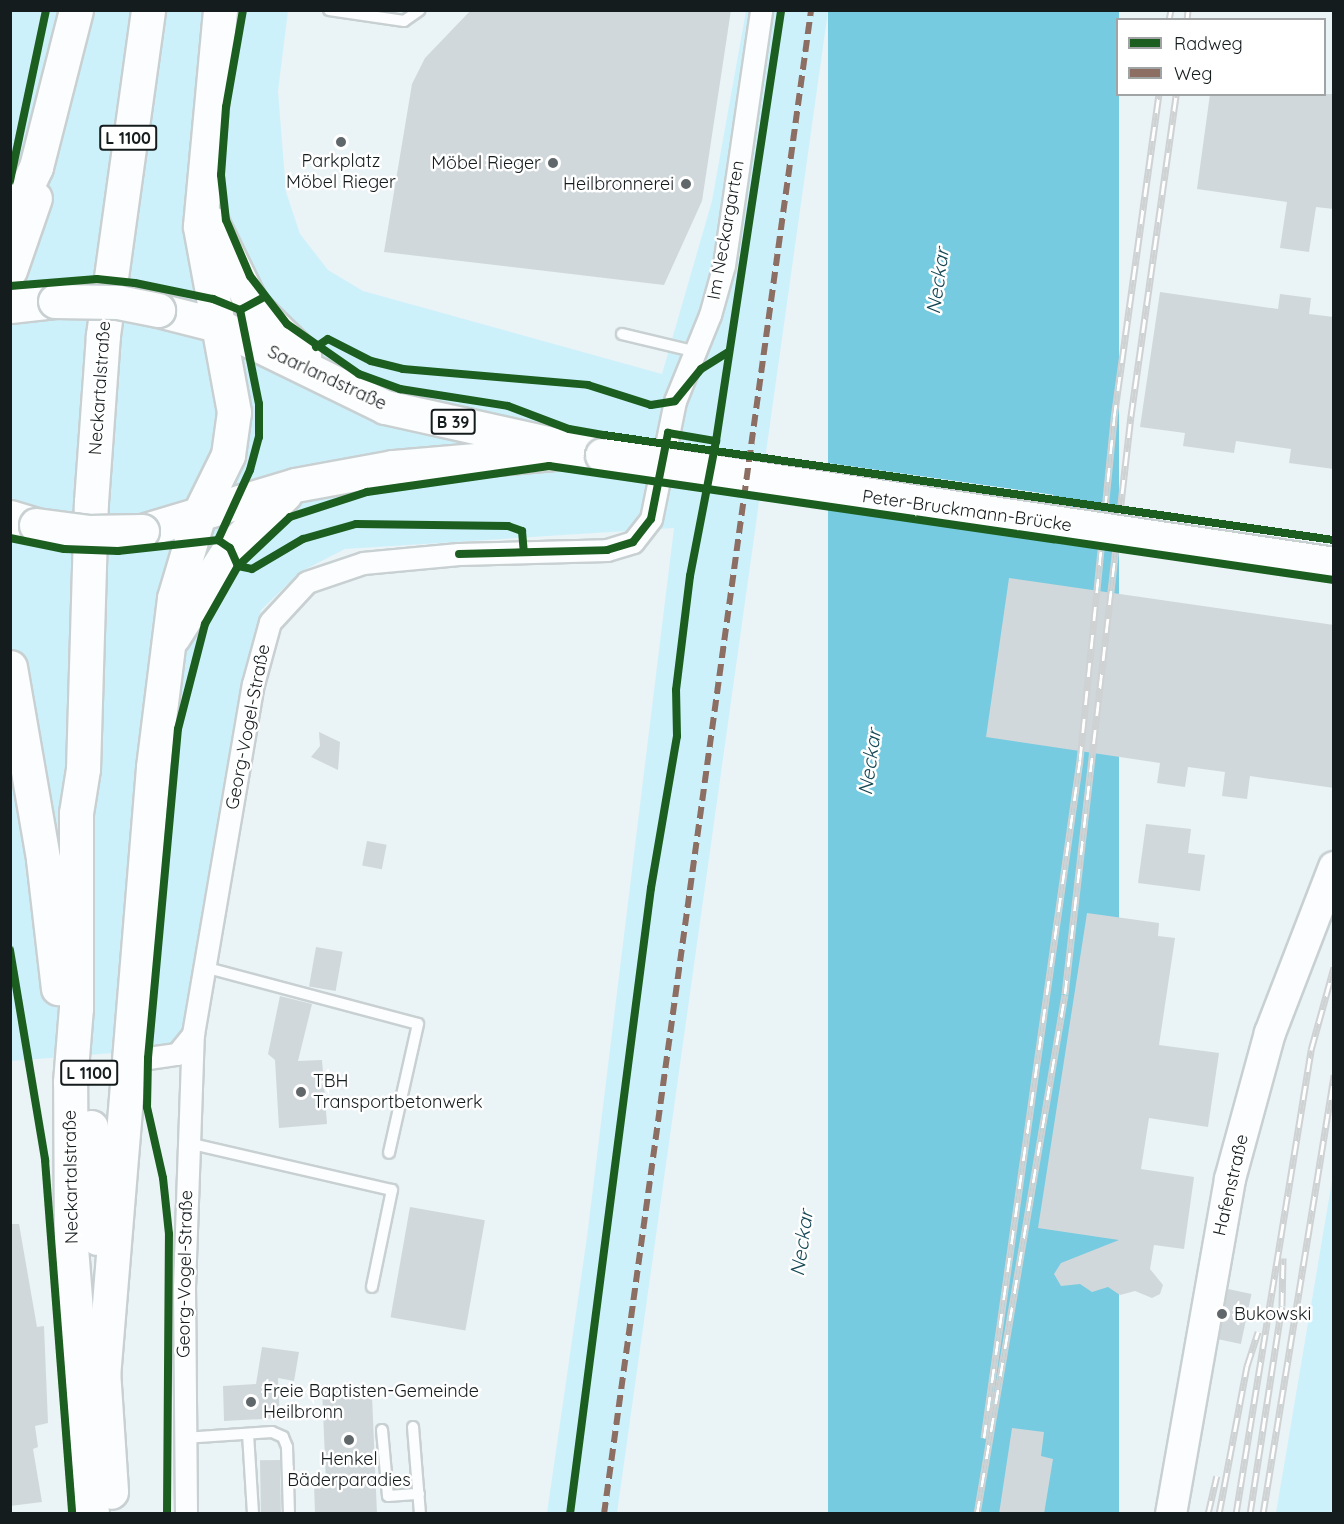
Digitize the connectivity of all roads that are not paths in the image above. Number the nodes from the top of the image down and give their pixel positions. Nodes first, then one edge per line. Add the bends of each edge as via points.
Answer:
1 (76, 10) edge
2 (148, 10) edge
3 (220, 10) edge
4 (328, 10) edge
5 (420, 10) edge
6 (761, 10) edge
7 (36, 167) junction
8 (203, 200) junction
9 (10, 222) edge
10 (10, 270) edge
11 (10, 306) edge
12 (217, 325) junction
13 (622, 334) dead end
14 (697, 352) junction
15 (334, 383) junction
16 (588, 453) junction
17 (295, 485) junction
18 (199, 514) junction
19 (23, 521) edge
20 (633, 542) joint
21 (1334, 564) edge
22 (171, 641) junction
23 (10, 667) edge
24 (83, 769) junction
25 (1334, 867) edge
26 (204, 967) junction
27 (193, 1034) junction
28 (129, 1055) junction
29 (70, 1082) junction
30 (187, 1143) junction
31 (389, 1153) dead end
32 (372, 1287) dead end
33 (91, 1386) junction
34 (414, 1427) dead end
35 (382, 1430) dead end
36 (248, 1434) junction
37 (184, 1438) junction
38 (419, 1494) junction
39 (80, 1514) edge
40 (92, 1514) edge
41 (113, 1514) edge
42 (186, 1514) edge
43 (253, 1514) edge
44 (289, 1514) edge
45 (420, 1514) edge
46 (1171, 1514) edge

1 - 7 main road
2 - 24 main road, Neckartalstraße / L 1100 via 103,334 91,502
3 - 8 main road
4 - 5 lane via 404,21
6 - 14 street, Im Neckargarten via 724,265
7 - 9 main road
7 - 10 main road via 39,183 30,222
8 - 12 main road via 200,226
8 - 15 main road via 252,305
11 - 12 main road, Saarlandstraße / B 39, bridge via 55,301 118,302
12 - 15 main road, Saarlandstraße / B 39
12 - 18 main road via 234,412 228,455
13 - 14 lane
14 - 20 street, Im Neckargarten via 675,401 651,519
15 - 16 main road, Saarlandstraße / B 39 via 386,407
16 - 17 main road, B 39 via 393,467
16 - 21 main road, Peter-Bruckmann-Brücke / B 39, bridge
17 - 18 main road, B 39
17 - 22 main road via 230,548
18 - 19 main road, B 39, bridge via 142,531 88,532
18 - 22 main road via 174,598
20 - 26 street, Georg-Vogel-Straße via 608,550 459,554 363,563 307,582 270,622 253,684
22 - 28 main road via 153,767
23 - 29 main road via 43,859
24 - 29 main road, Neckartalstraße / L 1100 via 76,813 76,1008
24 - 33 main road, Neckartalstraße / L 1100 via 88,823
25 - 46 main road, Hafenstraße via 1270,1033 1230,1179
26 - 27 street, Georg-Vogel-Straße
26 - 31 lane via 418,1024
27 - 28 street via 177,1054 148,1058
27 - 30 street, Georg-Vogel-Straße
28 - 33 main road
29 - 33 main road, Neckartalstraße / L 1100 via 71,1250
30 - 32 lane via 392,1190
30 - 37 street, Georg-Vogel-Straße
33 - 39 street
33 - 40 main road, Neckartalstraße / L 1100
33 - 41 main road, Neckartalstraße / L 1100
34 - 38 lane
35 - 38 lane via 388,1496
36 - 37 lane
36 - 43 lane
36 - 44 lane via 272,1432 283,1437 287,1447
37 - 42 street, Georg-Vogel-Straße
38 - 45 lane

